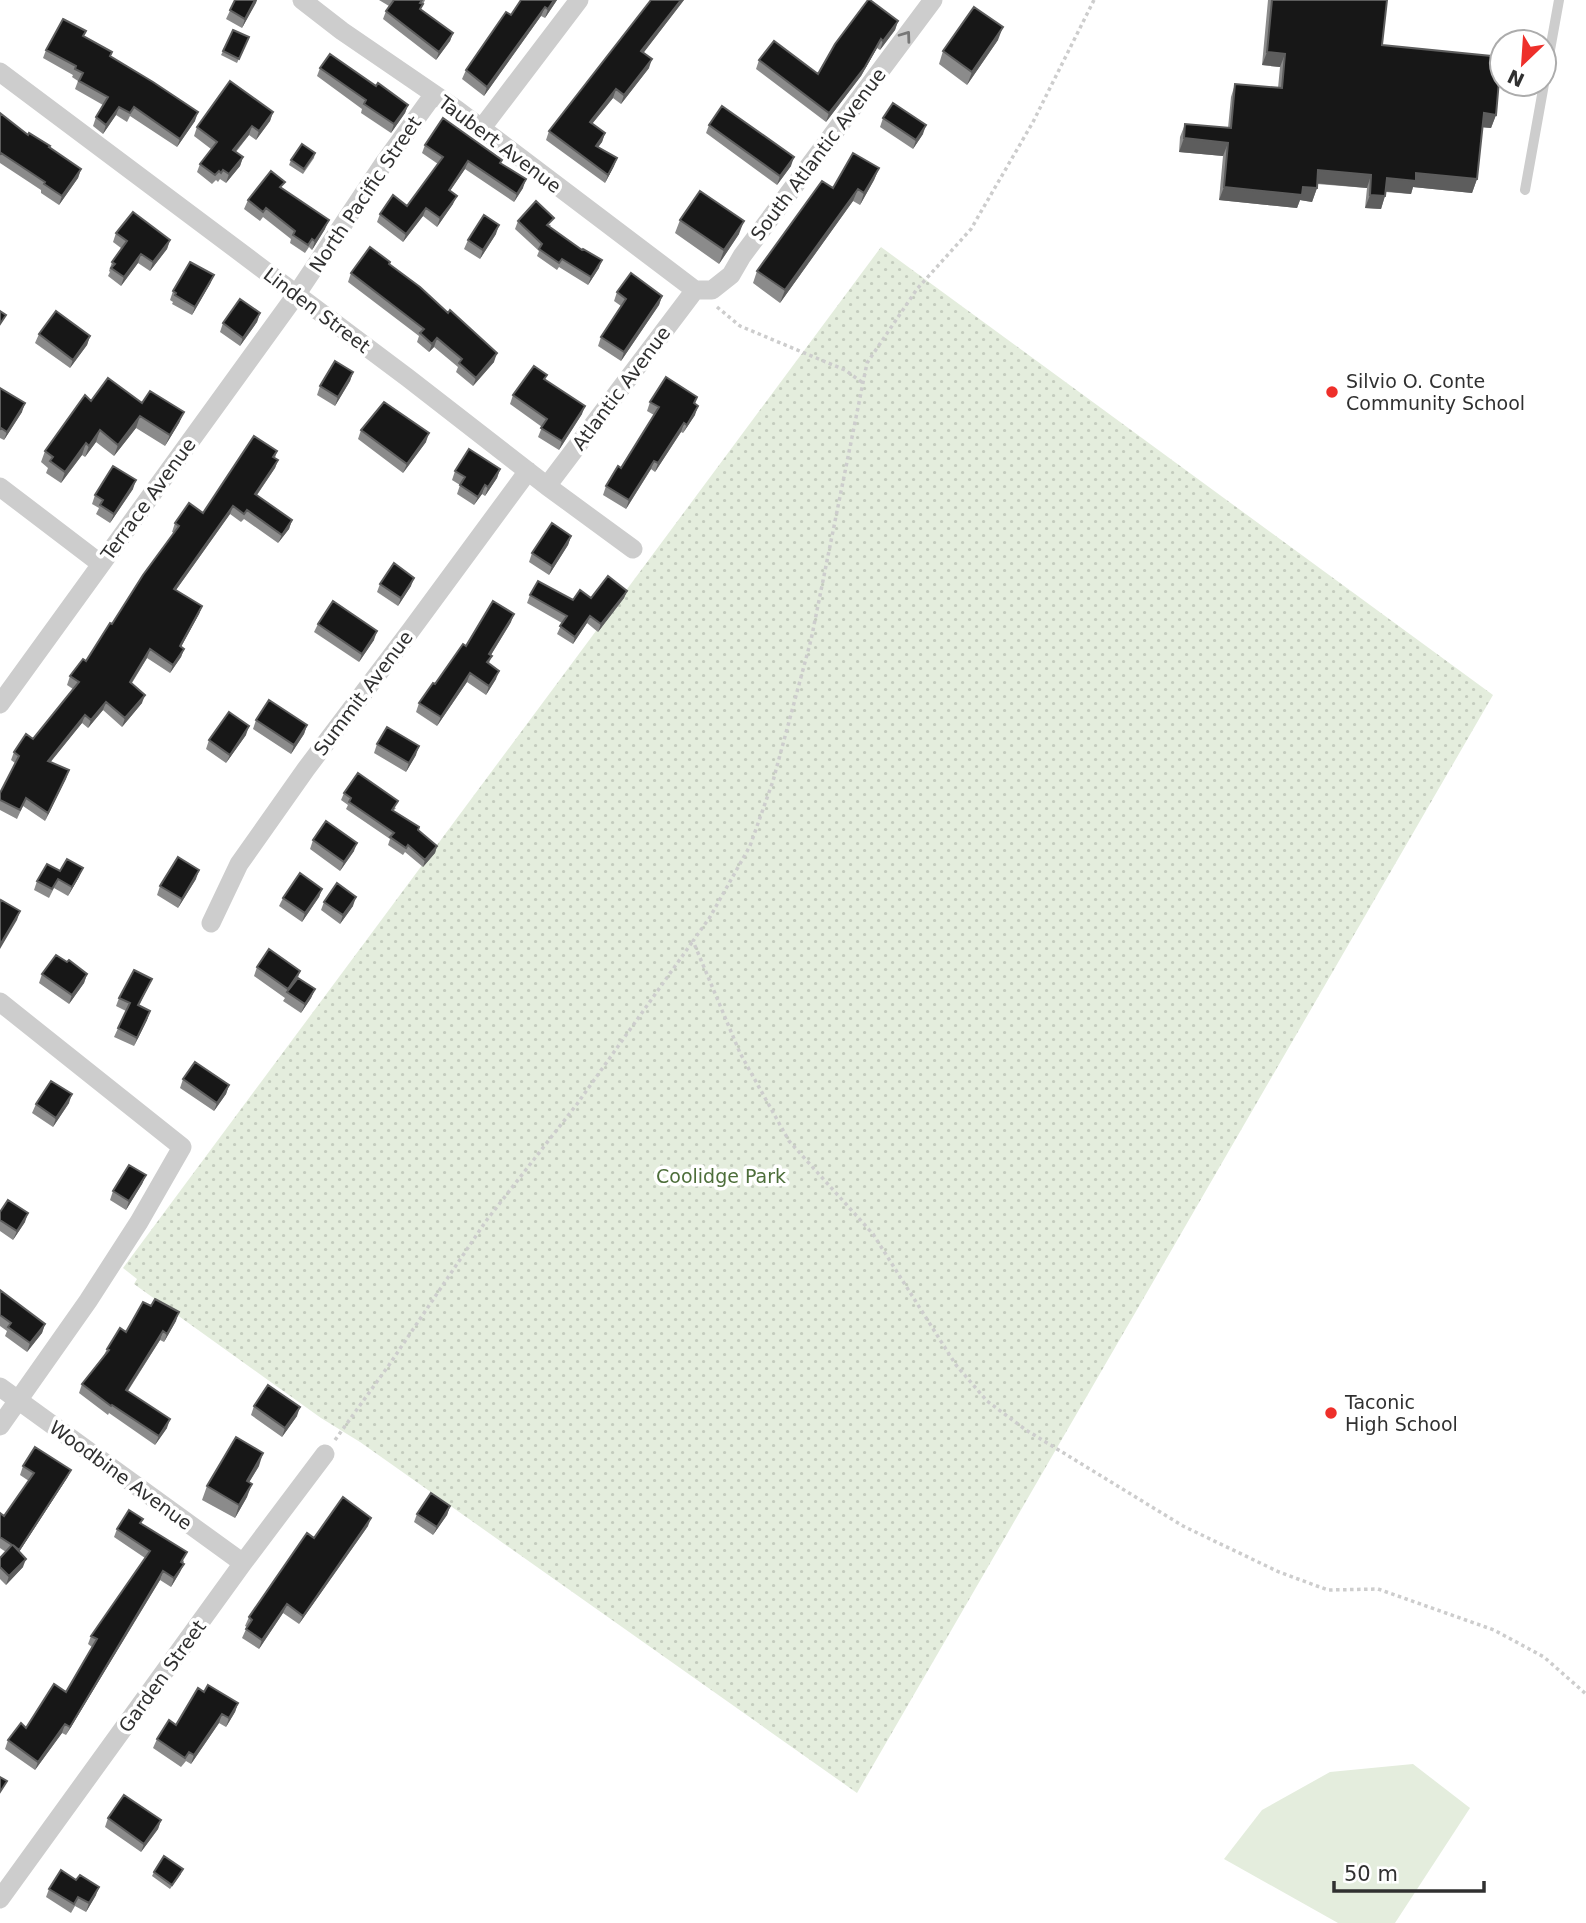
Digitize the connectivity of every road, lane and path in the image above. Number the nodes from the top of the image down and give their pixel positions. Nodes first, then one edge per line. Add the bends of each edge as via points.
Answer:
1 (302, 0) edge
2 (579, 0) edge
3 (933, 0) edge
4 (1094, 0) edge
5 (1559, 0) edge
6 (1554, 28) edge
7 (0, 72) edge
8 (434, 94) junction
9 (1541, 98) edge
10 (481, 129) junction
11 (1525, 190) dead end
12 (695, 290) junction
13 (296, 295) junction
14 (863, 383) junction
15 (528, 471) junction
16 (547, 486) junction
17 (0, 487) edge
18 (633, 549) dead end
19 (101, 564) junction
20 (2, 696) edge
21 (211, 923) dead end
22 (692, 941) junction
23 (0, 1002) edge
24 (0, 1387) edge
25 (18, 1400) junction
26 (0, 1426) edge
27 (325, 1454) joint
28 (243, 1563) junction
29 (1586, 1694) edge
30 (0, 1899) edge

1 - 8 street, Taubert Avenue
2 - 10 street
12 -> 3 street, South Atlantic Avenue via 712,290 731,275
4 - 14 path via 971,229 908,301 867,363
5 - 6 lane
7 - 13 street, Linden Street
8 - 10 street, Taubert Avenue
8 - 13 street, North Pacific Street
9 - 11 lane
10 - 12 street, Taubert Avenue
12 - 14 path via 740,327 845,370
12 - 16 street, Atlantic Avenue
13 - 15 street, Linden Street
13 - 19 street, Terrace Avenue
14 - 22 path via 811,640 774,781 750,846
15 - 16 street, Linden Street
15 - 21 street, Summit Avenue via 239,864
16 - 18 street, Linden Street
17 - 19 street
19 - 20 street, Terrace Avenue
22 - 27 path via 577,1104 486,1221
22 - 29 path via 740,1053 789,1141 873,1234 956,1365 987,1401 1183,1527 1328,1590 1378,1589 1494,1630 1544,1657
23 - 25 street via 182,1147 91,1297
24 - 25 street, Woodbine Avenue
25 - 26 street
25 - 28 street, Woodbine Avenue
27 - 28 street, Garden Street
28 - 30 street, Garden Street

